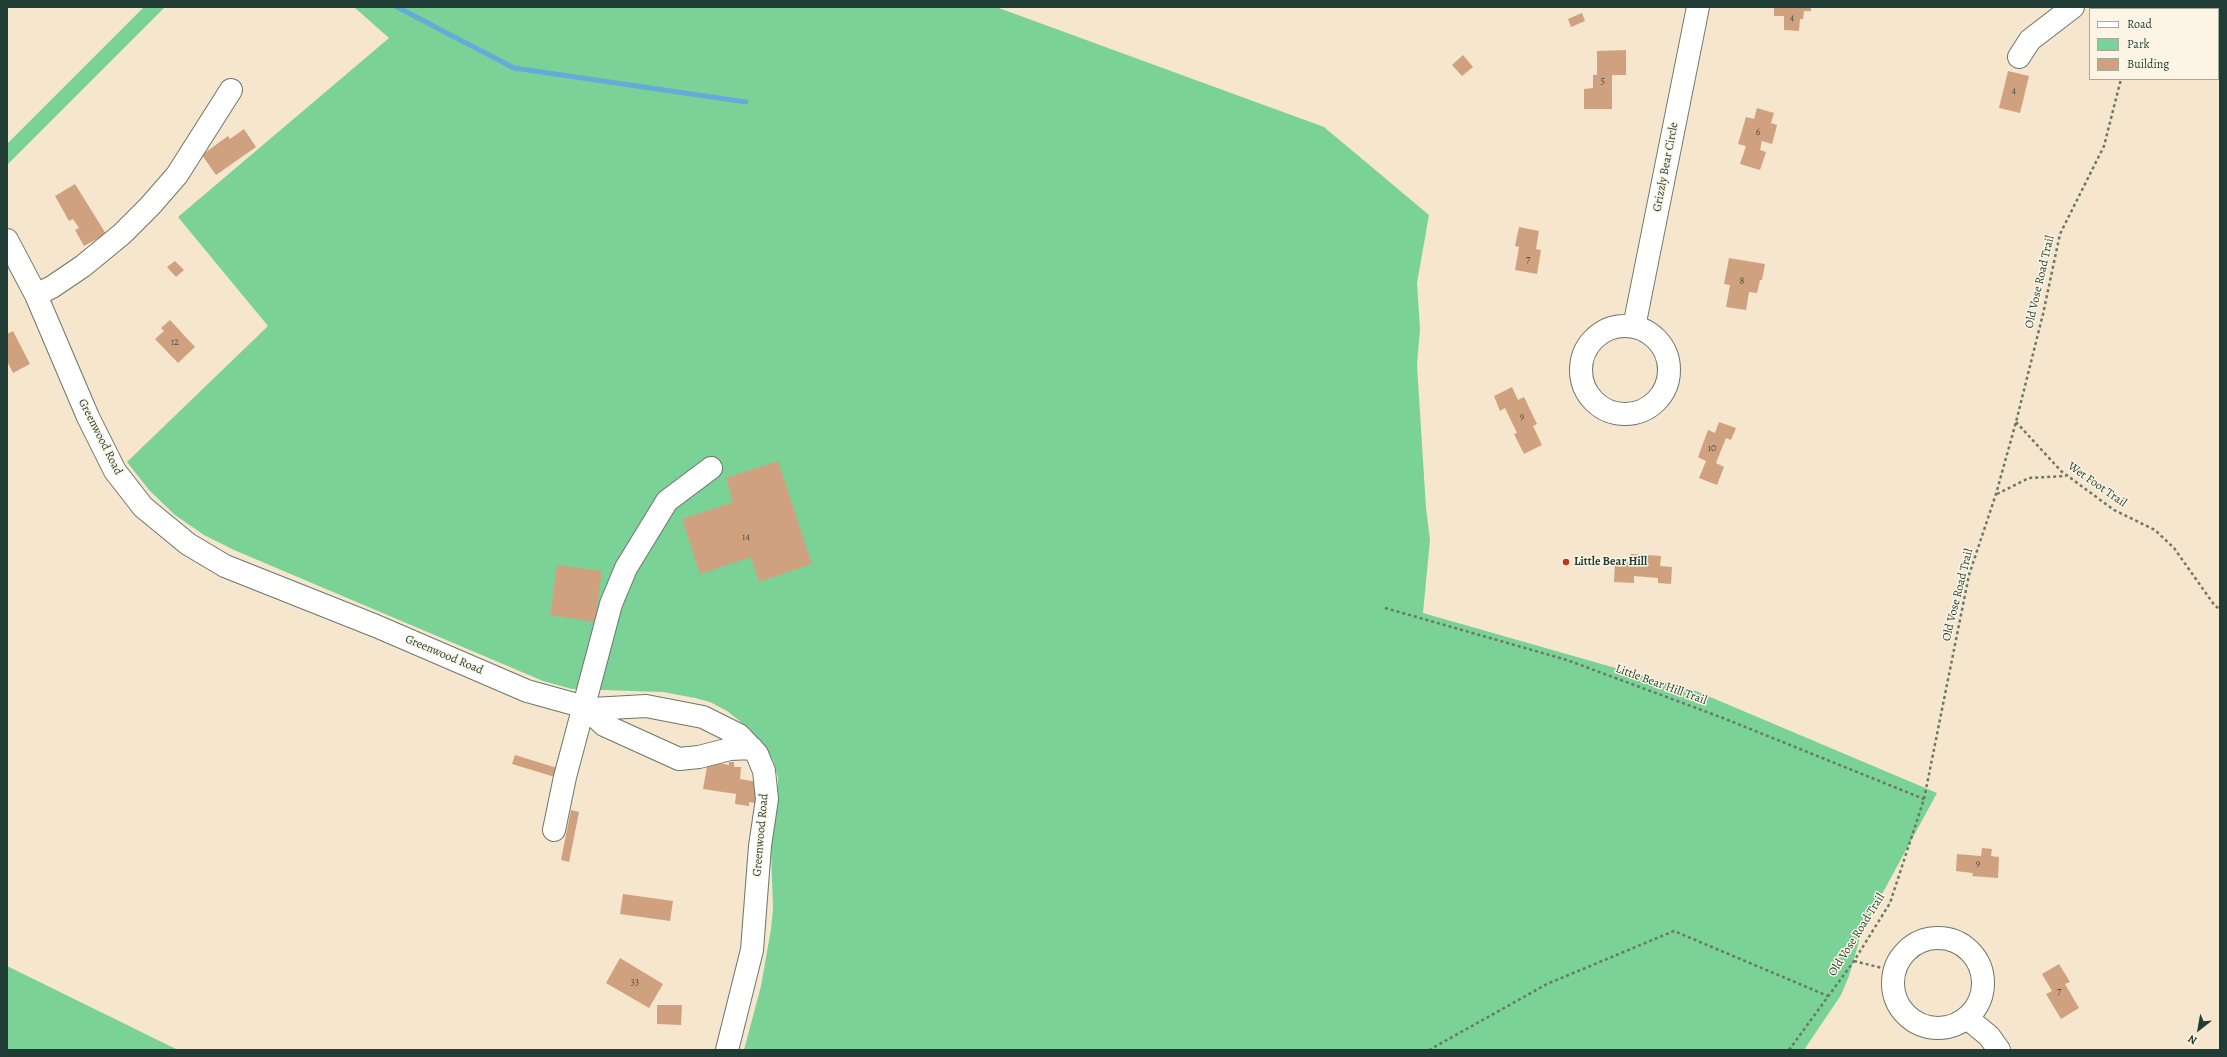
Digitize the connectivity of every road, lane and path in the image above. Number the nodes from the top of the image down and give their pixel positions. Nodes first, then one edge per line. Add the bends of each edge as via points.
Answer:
1 (1698, 7) edge
2 (2073, 7) edge
3 (2019, 57) dead end
4 (2121, 80) edge
5 (231, 90) dead end
6 (7, 240) edge
7 (36, 294) junction
8 (1634, 327) junction
9 (2016, 422) junction
10 (711, 468) dead end
11 (2067, 476) junction
12 (1996, 494) junction
13 (1385, 608) dead end
14 (2220, 609) edge
15 (585, 707) junction
16 (752, 748) junction
17 (1924, 799) junction
18 (554, 830) dead end
19 (1854, 961) junction
20 (1894, 972) junction
21 (1828, 996) junction
22 (1967, 1018) junction
23 (727, 1050) edge
24 (1429, 1050) edge
25 (1789, 1050) edge
26 (1999, 1050) edge

1 - 8 street, Grizzly Bear Circle
2 - 3 street via 2030,40
4 - 9 path, Old Vose Road Trail via 2104,146 2060,234
5 - 7 street via 177,175 150,206 122,234 83,266 52,287
6 - 7 street, Greenwood Road
7 - 15 street, Greenwood Road via 88,417 115,471 143,507 188,544 225,566 376,626 527,691
8 - 8 street via 1616,327 1603,332 1593,340 1583,356 1581,374 1586,392 1598,405 1615,413 1633,414 1650,407 1663,393 1669,376 1664,349 1651,335
9 - 11 path, Wet Foot Trail
9 - 12 path, Old Vose Road Trail
10 - 15 street via 667,501 626,568 611,604
11 - 12 path via 2029,478
11 - 14 path, Wet Foot Trail via 2114,510 2155,530 2174,548 2215,606
12 - 17 path, Old Vose Road Trail via 1969,575
13 - 17 path, Little Bear Hill Trail via 1567,660 1723,718
15 - 16 street, Greenwood Road via 592,709 646,706 703,717 739,735
15 - 16 street via 604,725 679,759 730,749
15 - 18 street via 565,777
16 - 23 street, Greenwood Road via 764,771 767,798 752,950
17 - 19 path, Old Vose Road Trail via 1890,903
19 - 20 path
19 - 21 path, Old Vose Road Trail
20 - 22 street via 1893,986 1896,999 1903,1011 1914,1021 1941,1028
20 - 22 street via 1900,957 1911,946 1925,939 1955,941 1968,950 1978,962 1983,976 1982,992 1977,1006
21 - 24 path via 1674,931 1547,984
21 - 25 path, Old Vose Road Trail
22 - 26 street via 1988,1036

